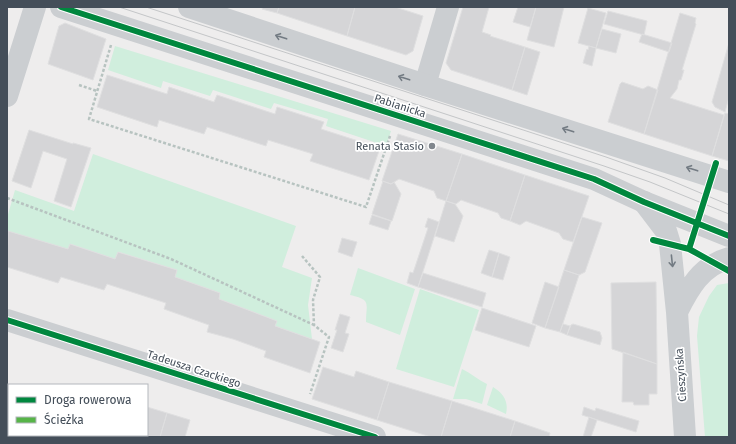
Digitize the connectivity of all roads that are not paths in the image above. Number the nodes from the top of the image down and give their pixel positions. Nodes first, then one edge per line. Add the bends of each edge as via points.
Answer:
1 (35, 7) edge
2 (61, 7) edge
3 (189, 7) edge
4 (448, 7) edge
5 (426, 85) junction
6 (7, 96) edge
7 (729, 182) edge
8 (644, 202) junction
9 (729, 236) edge
10 (729, 258) edge
11 (677, 312) junction
12 (7, 320) edge
13 (375, 437) edge
14 (685, 437) edge

1 - 6 street
2 - 8 street, Pabianicka via 594,179
5 -> 3 street
4 - 5 street
7 -> 5 street
8 - 9 street, Pabianicka
8 -> 11 street, Cieszyńska via 666,231 670,244
10 - 11 street via 706,269 688,290
11 - 14 street, Cieszyńska
12 - 13 street, Tadeusza Czackiego

